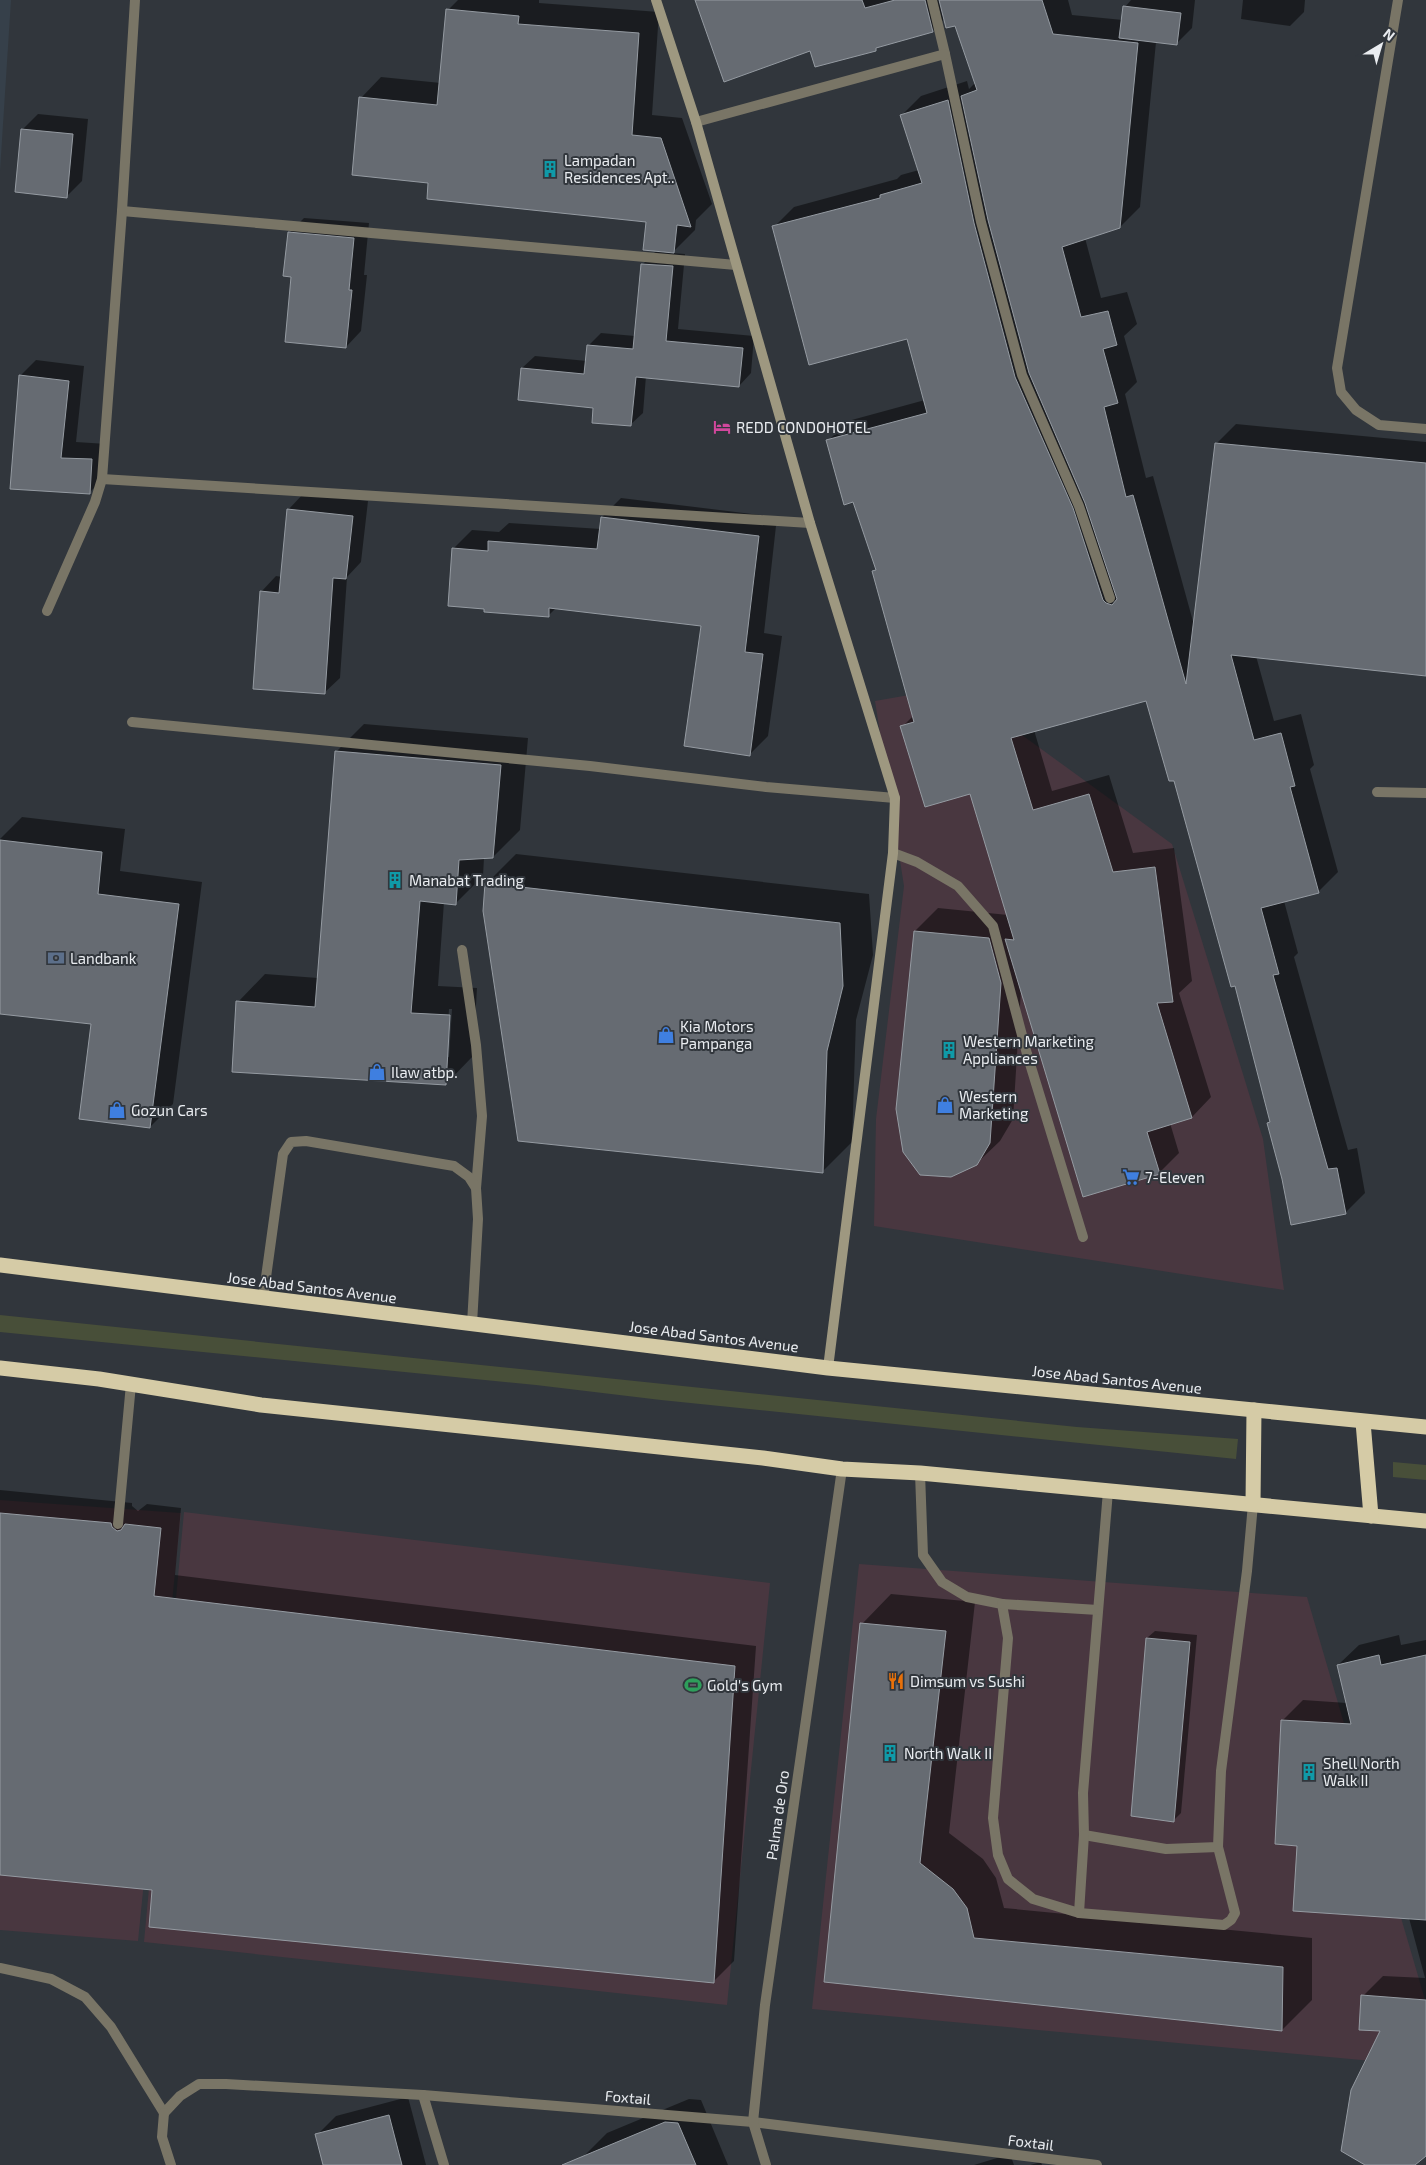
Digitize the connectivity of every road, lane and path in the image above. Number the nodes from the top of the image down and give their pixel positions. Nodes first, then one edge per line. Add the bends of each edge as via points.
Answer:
1 (135, 0) edge
2 (656, 0) edge
3 (932, 0) edge
4 (1398, 0) edge
5 (945, 54) junction
6 (696, 122) junction
7 (122, 211) junction
8 (736, 265) junction
9 (1426, 429) edge
10 (102, 479) junction
11 (810, 523) junction
12 (1110, 598) dead end
13 (47, 611) dead end
14 (132, 722) dead end
15 (1377, 792) dead end
16 (1426, 793) edge
17 (895, 798) junction
18 (893, 853) junction
19 (462, 950) dead end
20 (476, 1188) junction
21 (1083, 1238) dead end
22 (0, 1265) edge
23 (263, 1299) junction
24 (472, 1324) junction
25 (0, 1368) edge
26 (828, 1368) junction
27 (131, 1384) junction
28 (1254, 1410) junction
29 (1363, 1422) junction
30 (1426, 1427) edge
31 (842, 1469) junction
32 (920, 1473) junction
33 (1108, 1491) junction
34 (1253, 1504) junction
35 (1371, 1516) junction
36 (1426, 1521) edge
37 (118, 1524) dead end
38 (1002, 1604) junction
39 (1098, 1610) junction
40 (1084, 1835) junction
41 (1218, 1847) junction
42 (1079, 1913) junction
43 (0, 1968) edge
44 (423, 2095) junction
45 (164, 2113) junction
46 (753, 2122) junction
47 (1081, 2164) edge
48 (171, 2165) edge
49 (444, 2165) edge
50 (766, 2165) edge
51 (1098, 2165) edge

1 - 7 street
2 - 6 main road
3 - 5 street
4 - 9 street via 1337,368 1341,392 1356,410 1379,425
5 - 6 street
5 - 12 street via 981,222 1022,375 1080,506
6 - 8 main road
7 - 8 street
7 - 10 street
8 - 11 main road
10 - 11 street
10 - 13 street
11 - 17 main road
14 - 17 street
15 - 16 street
17 - 18 main road
18 - 21 street via 917,862 958,886 993,926 1027,1054
18 - 26 main road
19 - 20 street via 476,1045 482,1116
20 - 23 street via 469,1177 454,1166 306,1141 291,1142 283,1154
20 - 24 street via 478,1218
22 - 23 highway, Jose Abad Santos Avenue
23 - 24 highway, Jose Abad Santos Avenue
24 - 26 highway, Jose Abad Santos Avenue
25 - 27 highway
26 - 28 highway, Jose Abad Santos Avenue
27 - 31 highway via 261,1405
27 - 37 street
28 - 29 highway, Jose Abad Santos Avenue
28 - 34 highway
29 - 30 highway, Jose Abad Santos Avenue
29 - 35 highway
31 - 32 highway
31 - 46 street, Palma de Oro via 765,2005
32 - 33 highway
32 - 38 street via 923,1554 942,1582 967,1597
33 - 34 highway
33 - 39 street
34 - 35 highway
34 - 41 street via 1221,1771
35 - 36 highway
38 - 39 street
38 - 42 street via 1008,1638 993,1818 998,1855 1008,1879 1032,1899
39 - 40 street via 1083,1793
40 - 41 street via 1166,1848
40 - 42 street
41 - 42 street via 1235,1913 1224,1925
43 - 45 street via 51,1980 85,1997 111,2027
44 - 45 street, Foxtail via 200,2084 180,2096
44 - 46 street, Foxtail
44 - 49 street
45 - 48 street via 162,2137
46 - 47 street, Foxtail
46 - 50 street, Palma de Oro
47 - 51 street, Foxtail

